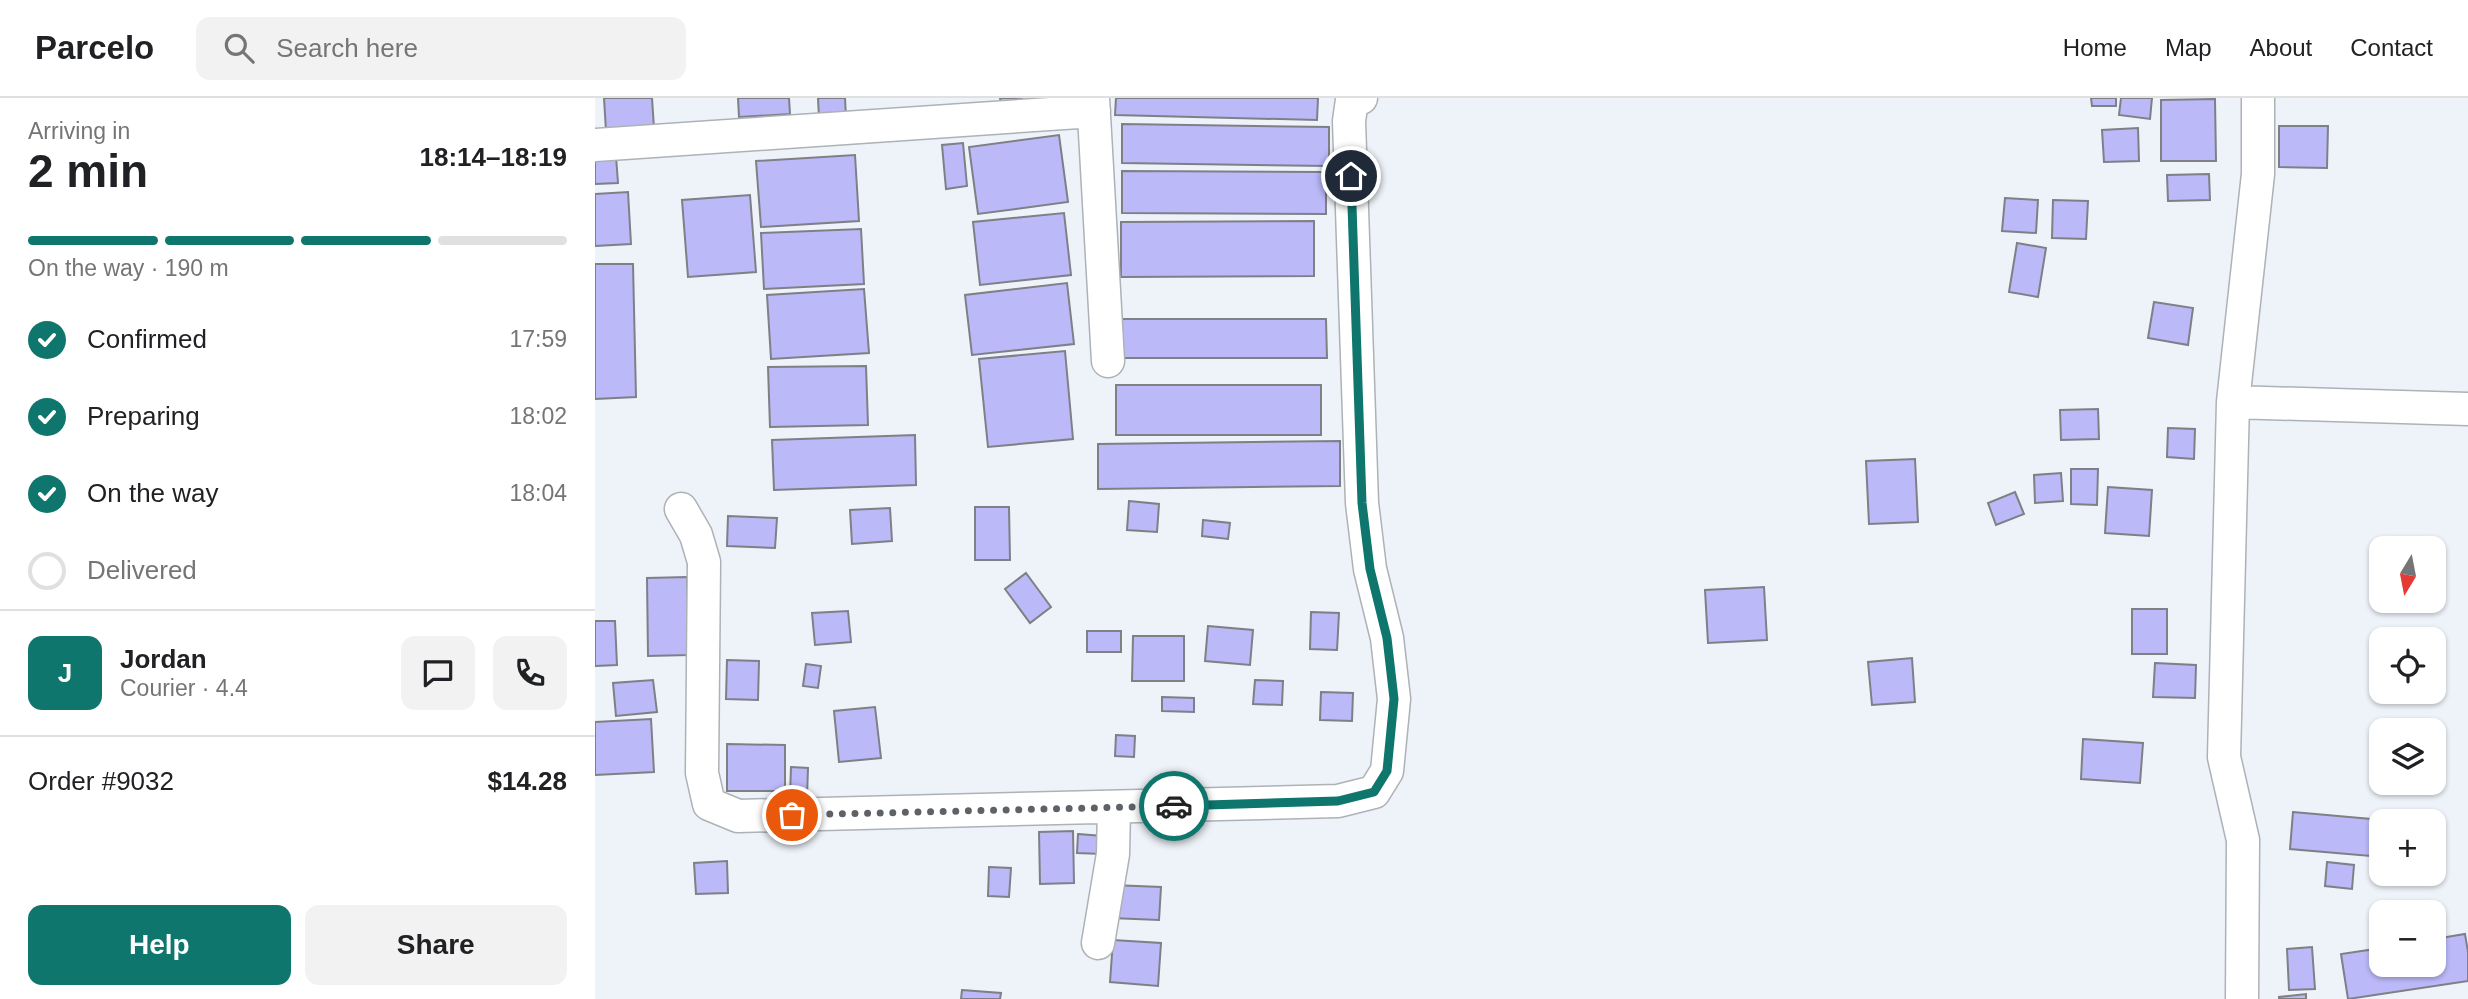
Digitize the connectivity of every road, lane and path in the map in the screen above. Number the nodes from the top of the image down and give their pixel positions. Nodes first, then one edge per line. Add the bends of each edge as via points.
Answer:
1 (1361, 98) edge
2 (2258, 98) edge
3 (1093, 105) edge
4 (595, 145) edge
5 (1108, 361) dead end
6 (2233, 402) junction
7 (2468, 409) edge
8 (681, 509) dead end
9 (1114, 808) junction
10 (1098, 943) dead end
11 (2242, 999) edge

1 - 9 street via 1352,100 1349,121 1362,503 1394,699 1387,771 1374,792 1338,801
2 - 6 street via 2258,174
3 - 4 street
3 - 5 street
6 - 7 street
6 - 11 street via 2224,757 2243,840
8 - 9 street via 697,535 704,562 702,773 709,804 738,816
9 - 10 street via 1113,854

